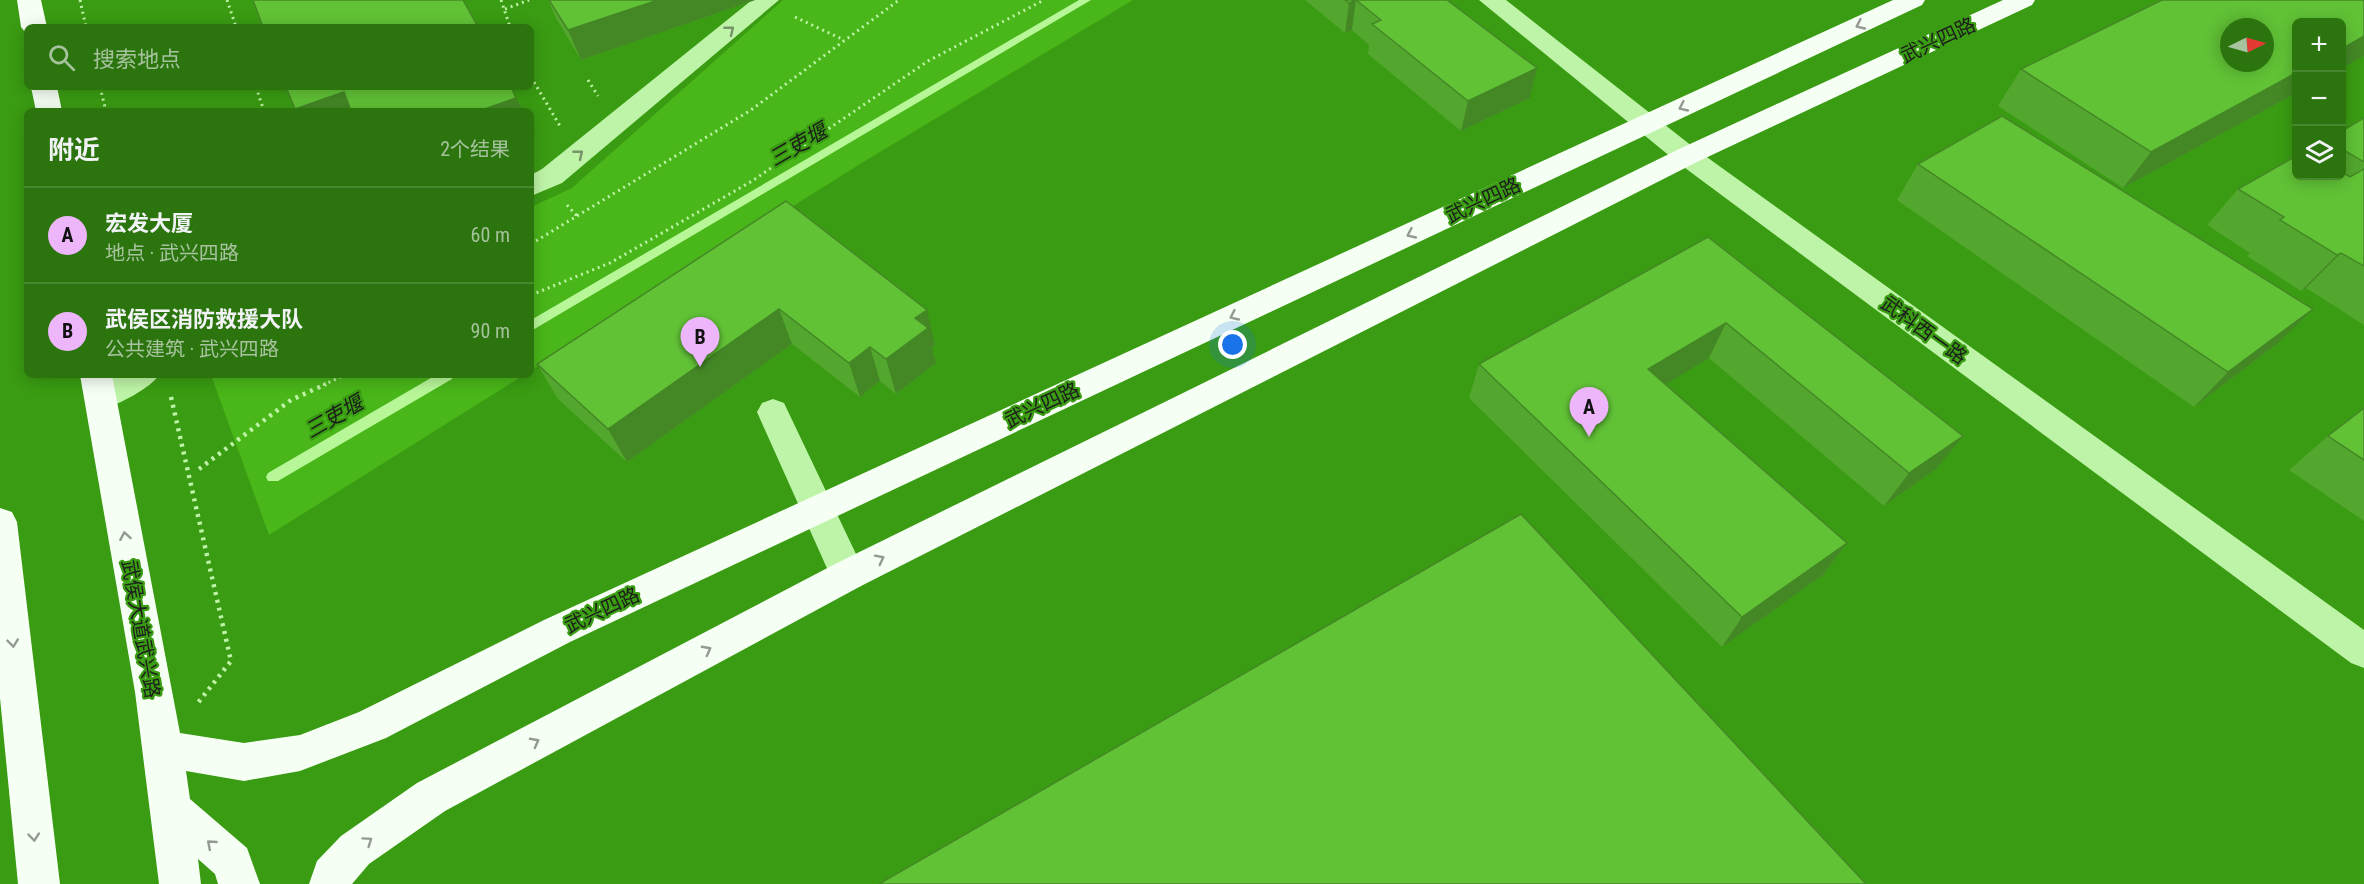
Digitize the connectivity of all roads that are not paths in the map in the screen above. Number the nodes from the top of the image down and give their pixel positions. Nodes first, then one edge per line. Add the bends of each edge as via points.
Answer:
1 (29, 0) edge
2 (1491, 0) edge
3 (1913, 0) edge
4 (2024, 0) edge
5 (765, 1) edge
6 (33, 24) edge
7 (45, 90) edge
8 (48, 108) edge
9 (1647, 124) junction
10 (1687, 156) junction
11 (534, 185) edge
12 (156, 381) edge
13 (98, 386) edge
14 (773, 412) dead end
15 (818, 510) junction
16 (0, 522) edge
17 (848, 575) junction
18 (2364, 651) edge
19 (162, 746) junction
20 (173, 810) junction
21 (39, 884) edge
22 (180, 884) edge
23 (239, 884) edge
24 (330, 884) edge

1 - 6 main road
2 - 9 street, 武科西一路
3 -> 9 main road, 武兴四路
4 - 10 main road, 武兴四路
11 -> 5 street via 552,176
7 - 8 main road
9 - 10 street, 武科西一路
9 -> 15 main road, 武兴四路
17 -> 10 main road, 武兴四路
10 - 18 street, 武科西一路
12 - 13 street
19 -> 13 main road, 武侯大道武兴路
14 - 15 street
15 - 17 street
15 - 19 main road, 武兴四路 via 557,631 372,725 300,753 244,762
16 -> 21 main road
24 -> 17 main road, 武兴四路 via 332,876 355,850 431,797
19 - 20 main road, 武侯大道武兴路
20 - 22 main road, 武侯大道武兴路
23 -> 20 main road via 232,862

